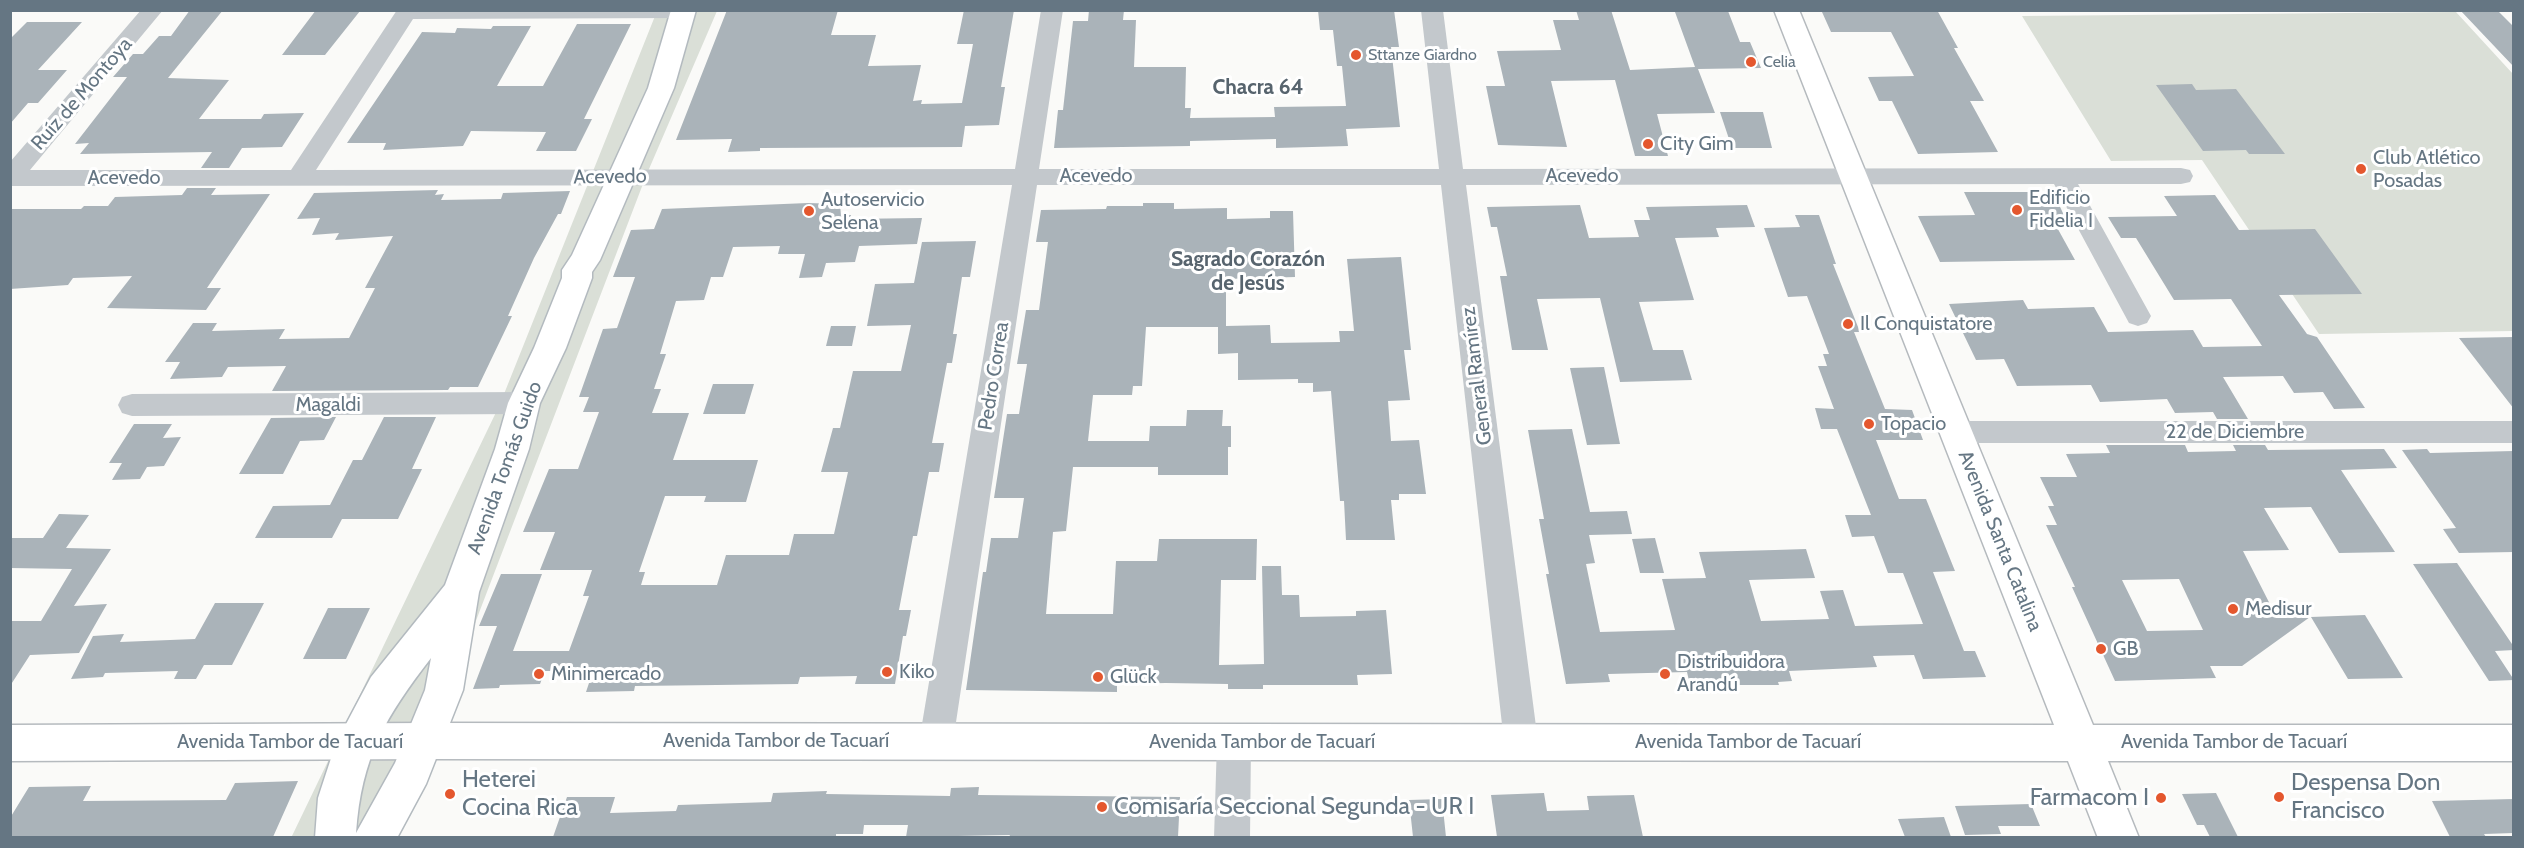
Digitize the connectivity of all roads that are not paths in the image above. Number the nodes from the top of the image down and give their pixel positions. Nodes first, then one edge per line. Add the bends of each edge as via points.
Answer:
1 (153, 10) edge
2 (1052, 10) edge
3 (1432, 10) edge
4 (1786, 10) edge
5 (407, 11) edge
6 (683, 11) edge
7 (622, 176) junction
8 (1026, 176) junction
9 (1452, 176) junction
10 (1853, 176) junction
11 (2181, 176) dead end
12 (2062, 177) junction
13 (10, 178) edge
14 (298, 178) junction
15 (2138, 316) dead end
16 (524, 403) junction
17 (132, 405) dead end
18 (1956, 432) junction
19 (2514, 432) edge
20 (461, 592) junction
21 (425, 742) junction
22 (936, 742) junction
23 (1234, 742) junction
24 (1521, 742) junction
25 (2080, 742) junction
26 (10, 743) edge
27 (356, 743) junction
28 (2514, 743) edge
29 (335, 837) edge
30 (374, 837) edge
31 (1232, 837) edge
32 (2119, 837) edge

1 - 13 street, Ruíz de Montoya
2 - 8 street, Pedro Correa
3 - 9 street, General Ramírez
4 - 10 main road, Avenida Santa Catalina
5 - 6 street
5 - 14 street
6 - 7 main road, Avenida Tomás Guido via 661,88
7 - 8 street, Acevedo
7 - 14 street, Acevedo
7 - 16 main road, Avenida Tomás Guido
8 - 9 street, Acevedo
8 - 22 street, Pedro Correa
9 - 10 street, Acevedo
9 - 24 street, General Ramírez
10 - 12 street, Acevedo
10 - 18 main road, Avenida Santa Catalina
11 - 12 street, Acevedo
12 - 15 street
13 - 14 street, Acevedo
16 - 17 street, Magaldi
16 - 20 main road, Avenida Tomás Guido via 512,449
18 - 19 street, 22 de Diciembre
18 - 25 main road, Avenida Santa Catalina
20 - 21 main road, Avenida Tomás Guido via 444,690
20 - 27 main road, Avenida Tomás Guido via 384,689
21 - 22 main road, Avenida Tambor de Tacuarí
21 - 27 main road, Avenida Tambor de Tacuarí
21 - 30 main road, Avenida Tomás Guido via 398,800
22 - 23 main road, Avenida Tambor de Tacuarí
23 - 24 main road, Avenida Tambor de Tacuarí
23 - 31 street
24 - 25 main road, Avenida Tambor de Tacuarí
25 - 28 main road, Avenida Tambor de Tacuarí
25 - 32 main road, Avenida Santa Catalina
26 - 27 main road, Avenida Tambor de Tacuarí
27 - 29 main road, Avenida Tomás Guido via 338,798

